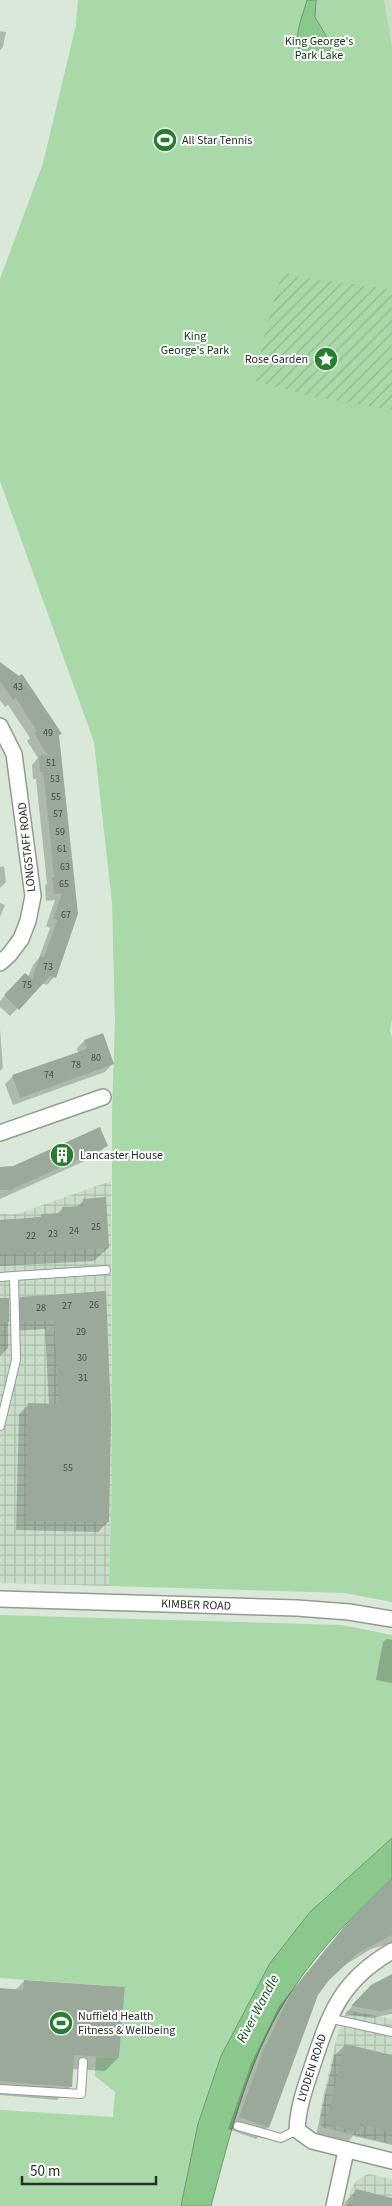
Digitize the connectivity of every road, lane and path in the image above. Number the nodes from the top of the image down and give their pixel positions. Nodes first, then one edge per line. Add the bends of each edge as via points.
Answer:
1 (0, 726) edge
2 (0, 963) edge
3 (103, 1098) dead end
4 (0, 1133) edge
5 (106, 1270) dead end
6 (14, 1276) junction
7 (0, 1277) edge
8 (0, 1426) edge
9 (0, 1600) edge
10 (392, 1618) edge
11 (387, 1954) edge
12 (328, 2018) junction
13 (392, 2032) edge
14 (83, 2062) dead end
15 (0, 2089) edge
16 (238, 2126) dead end
17 (297, 2130) junction
18 (346, 2151) junction
19 (392, 2161) edge
20 (334, 2206) edge

1 - 2 street, LONGSTAFF ROAD via 14,754 33,896 21,939
3 - 4 street
5 - 6 lane
6 - 7 lane
6 - 8 lane via 16,1360
9 - 10 street, KIMBER ROAD via 297,1608
11 - 12 street, LYDDEN ROAD via 364,1969 341,1995
12 - 13 lane
12 - 17 street, LYDDEN ROAD via 298,2111
14 - 15 lane via 81,2094
16 - 17 lane via 281,2138
17 - 18 street via 312,2141
18 - 19 street
18 - 20 street

